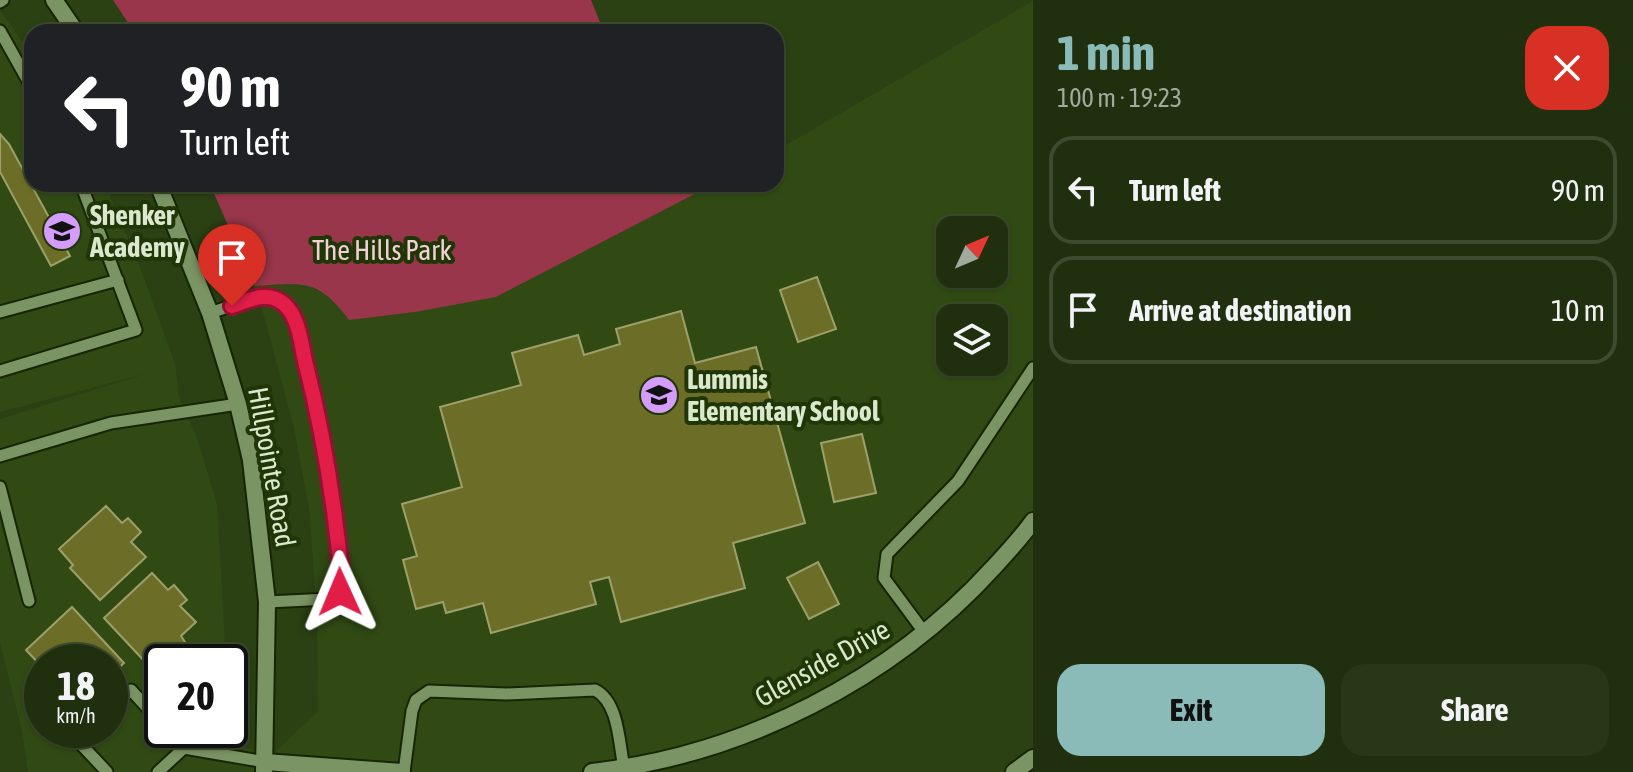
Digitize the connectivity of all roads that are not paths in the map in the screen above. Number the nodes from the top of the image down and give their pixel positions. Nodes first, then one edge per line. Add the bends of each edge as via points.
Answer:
1 (54, 0) edge
2 (70, 24) edge
3 (0, 31) edge
4 (24, 74) edge
5 (84, 192) edge
6 (161, 192) edge
7 (118, 280) junction
8 (0, 312) edge
9 (210, 313) junction
10 (1033, 368) edge
11 (0, 371) edge
12 (238, 404) junction
13 (0, 456) edge
14 (0, 487) edge
15 (1030, 531) edge
16 (29, 601) dead end
17 (267, 602) junction
18 (924, 632) junction
19 (128, 693) edge
20 (144, 704) edge
21 (84, 748) edge
22 (184, 748) joint
23 (1033, 758) edge
24 (265, 767) edge
25 (624, 768) junction
26 (107, 772) edge
27 (158, 772) edge
28 (403, 772) edge
29 (592, 772) edge
30 (1014, 772) edge

1 - 2 street
3 - 4 lane
5 - 7 lane
6 - 9 street, Hillpointe Road
7 - 8 lane
7 - 11 lane via 136,330
9 - 12 street, Hillpointe Road
9 - 17 lane via 257,297 283,302 295,319 323,430 340,592 329,599
10 - 18 lane via 958,481 887,554 884,578
12 - 13 lane via 111,423
12 - 17 street, Hillpointe Road via 257,504
14 - 16 lane
15 - 18 street, Glenside Drive
17 - 24 street, Hillpointe Road
18 - 25 street, Glenside Drive via 845,687 774,724 698,751
19 - 20 lane
21 - 26 lane
22 - 24 lane
22 - 27 lane
23 - 30 street
24 - 28 street
25 - 28 lane via 611,705 595,690 429,691 416,700 412,711
25 - 29 street, Glenside Drive

